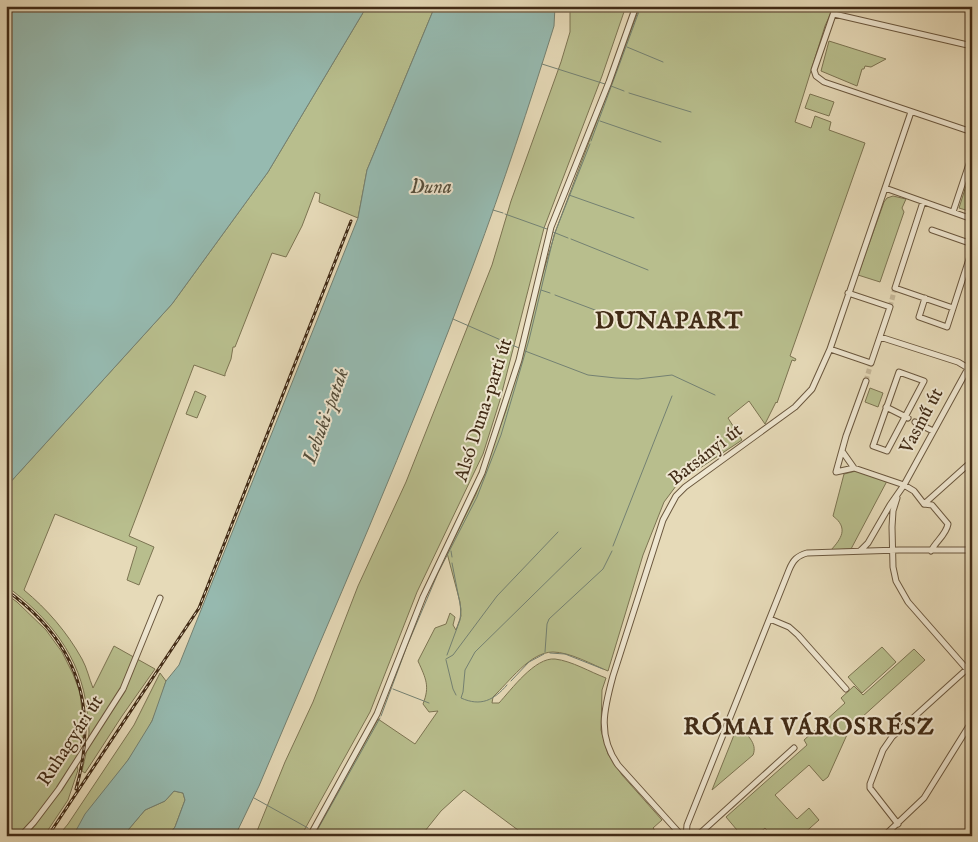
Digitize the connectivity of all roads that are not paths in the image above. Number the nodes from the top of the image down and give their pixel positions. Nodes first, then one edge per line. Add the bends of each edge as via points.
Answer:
1 (636, 6) edge
2 (836, 6) edge
3 (834, 14) junction
4 (972, 46) edge
5 (912, 112) junction
6 (972, 132) edge
7 (971, 158) edge
8 (885, 188) junction
9 (923, 202) junction
10 (953, 212) junction
11 (972, 219) edge
12 (932, 230) dead end
13 (972, 244) edge
14 (972, 250) edge
15 (848, 293) junction
16 (925, 298) junction
17 (953, 308) junction
18 (880, 337) junction
19 (830, 349) junction
20 (972, 360) edge
21 (968, 368) junction
22 (866, 381) tunnel mouth
23 (886, 407) junction
24 (906, 418) junction
25 (915, 422) dead end
26 (934, 431) junction
27 (842, 451) junction
28 (972, 461) edge
29 (854, 468) junction
30 (904, 485) junction
31 (898, 495) junction
32 (924, 504) junction
33 (892, 550) junction
34 (972, 550) edge
35 (931, 551) junction
36 (860, 552) junction
37 (160, 598) dead end
38 (770, 619) junction
39 (967, 669) junction
40 (972, 675) edge
41 (846, 689) dead end
42 (972, 721) edge
43 (794, 748) dead end
44 (671, 824) junction
45 (898, 824) junction
46 (687, 825) junction
47 (21, 836) edge
48 (310, 836) edge
49 (684, 836) edge
50 (698, 836) edge
51 (884, 836) edge

1 - 48 street, Alsó Duna-parti út via 552,223 509,392 482,473 423,597 377,714
2 - 3 street
3 - 4 street
3 - 5 street via 814,70 816,76 824,82
5 - 6 street
5 - 8 street, Batsányi út
7 - 10 street
8 - 9 street
8 - 15 street, Batsányi út
9 - 10 street
9 - 16 street via 895,288
10 - 11 street
12 - 13 street
14 - 17 street via 963,286
15 - 18 street via 890,307
15 - 19 street, Batsányi út
16 - 17 street
16 - 17 street via 919,317 947,327
18 - 19 street via 871,363
18 - 21 street
19 - 44 street, Batsányi út via 808,394 686,487 676,496 663,520 606,703 604,723 611,755
20 - 21 street, Vasmű út
21 - 26 street, Vasmű út
22 - 27 street
23 - 24 street
23 - 24 street via 873,446 887,451
23 - 24 street via 899,372 924,381
25 - 26 street
26 - 30 street, Vasmű út
27 - 29 street
27 - 29 street via 836,472
28 - 32 street
29 - 30 street
30 - 31 street, Vasmű út
30 - 32 street
31 - 33 street, Vasmű út via 893,511
31 - 36 street, Vasmű út
32 - 35 street via 932,505 948,524 947,531
33 - 35 street
33 - 36 street
33 - 39 street, Vasmű út via 894,574 902,594
34 - 35 street
36 - 38 street via 807,553 796,558
37 - 47 street, Ruhagyári út via 123,689 59,789
38 - 41 street via 798,635
38 - 46 street
39 - 40 street, Vasmű út
39 - 45 street via 892,736 883,750 870,788
42 - 45 street via 924,798
43 - 50 street
44 - 46 street
44 - 49 street, Batsányi út
45 - 51 street
46 - 49 street

